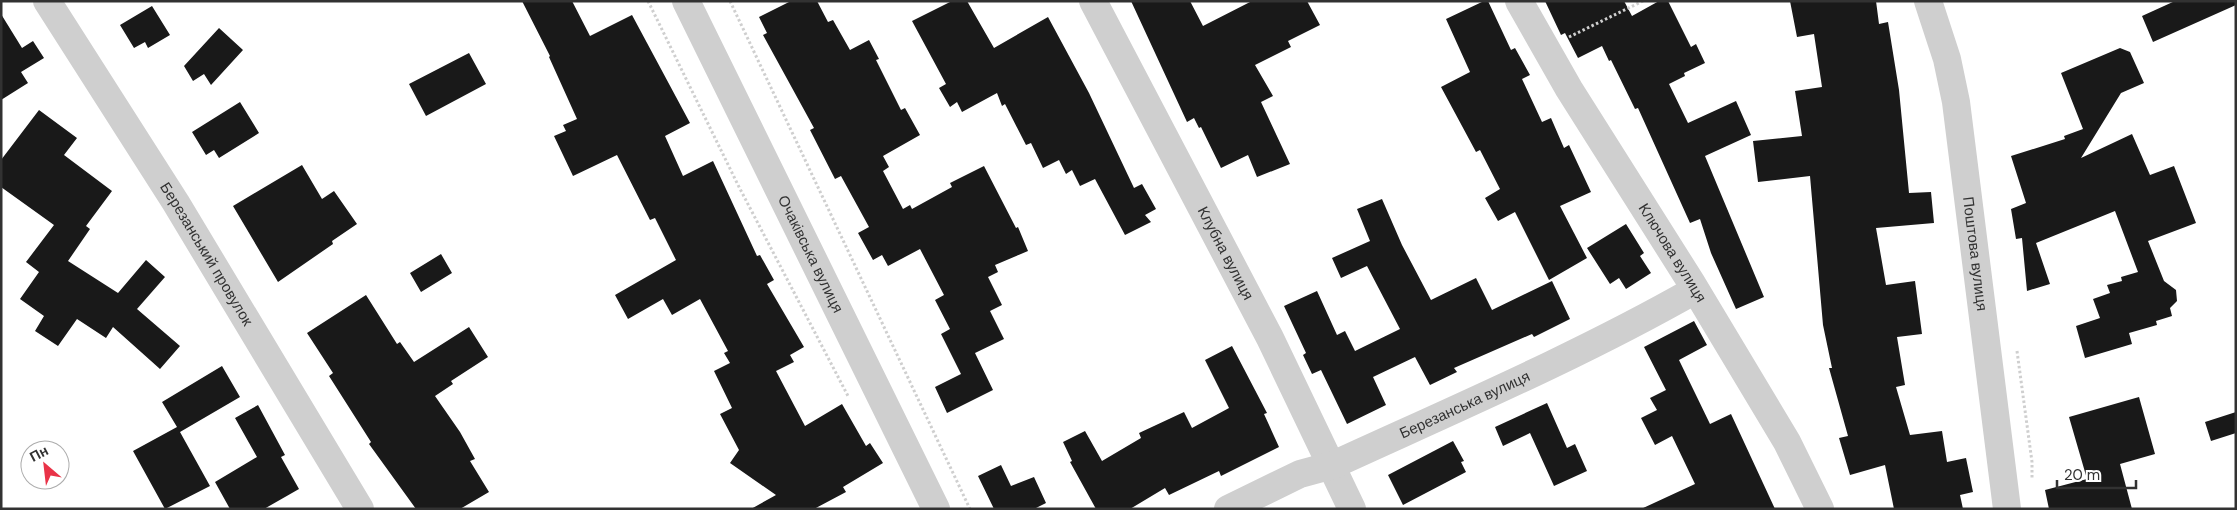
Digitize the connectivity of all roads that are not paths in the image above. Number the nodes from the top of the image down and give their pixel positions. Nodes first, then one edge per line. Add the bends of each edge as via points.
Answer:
1 (47, 1) edge
2 (686, 1) edge
3 (1093, 1) edge
4 (1520, 1) edge
5 (1928, 1) edge
6 (1695, 290) junction
7 (1333, 465) junction
8 (360, 509) edge
9 (936, 509) edge
10 (1228, 509) edge
11 (1352, 509) edge
12 (1820, 509) edge
13 (2007, 509) edge

1 - 8 street, Березанський провулок via 176,203
2 - 9 street, Очаківська вулиця
3 - 7 street, Клубна вулиця
4 - 6 street, Ключова вулиця via 1546,49
5 - 13 street, Поштова вулиця via 1948,59 1956,102
6 - 7 street, Березанська вулиця via 1538,371
6 - 12 street, Ключова вулиця via 1788,443
7 - 10 street, Березанська вулиця via 1300,474
7 - 11 street, Клубна вулиця

